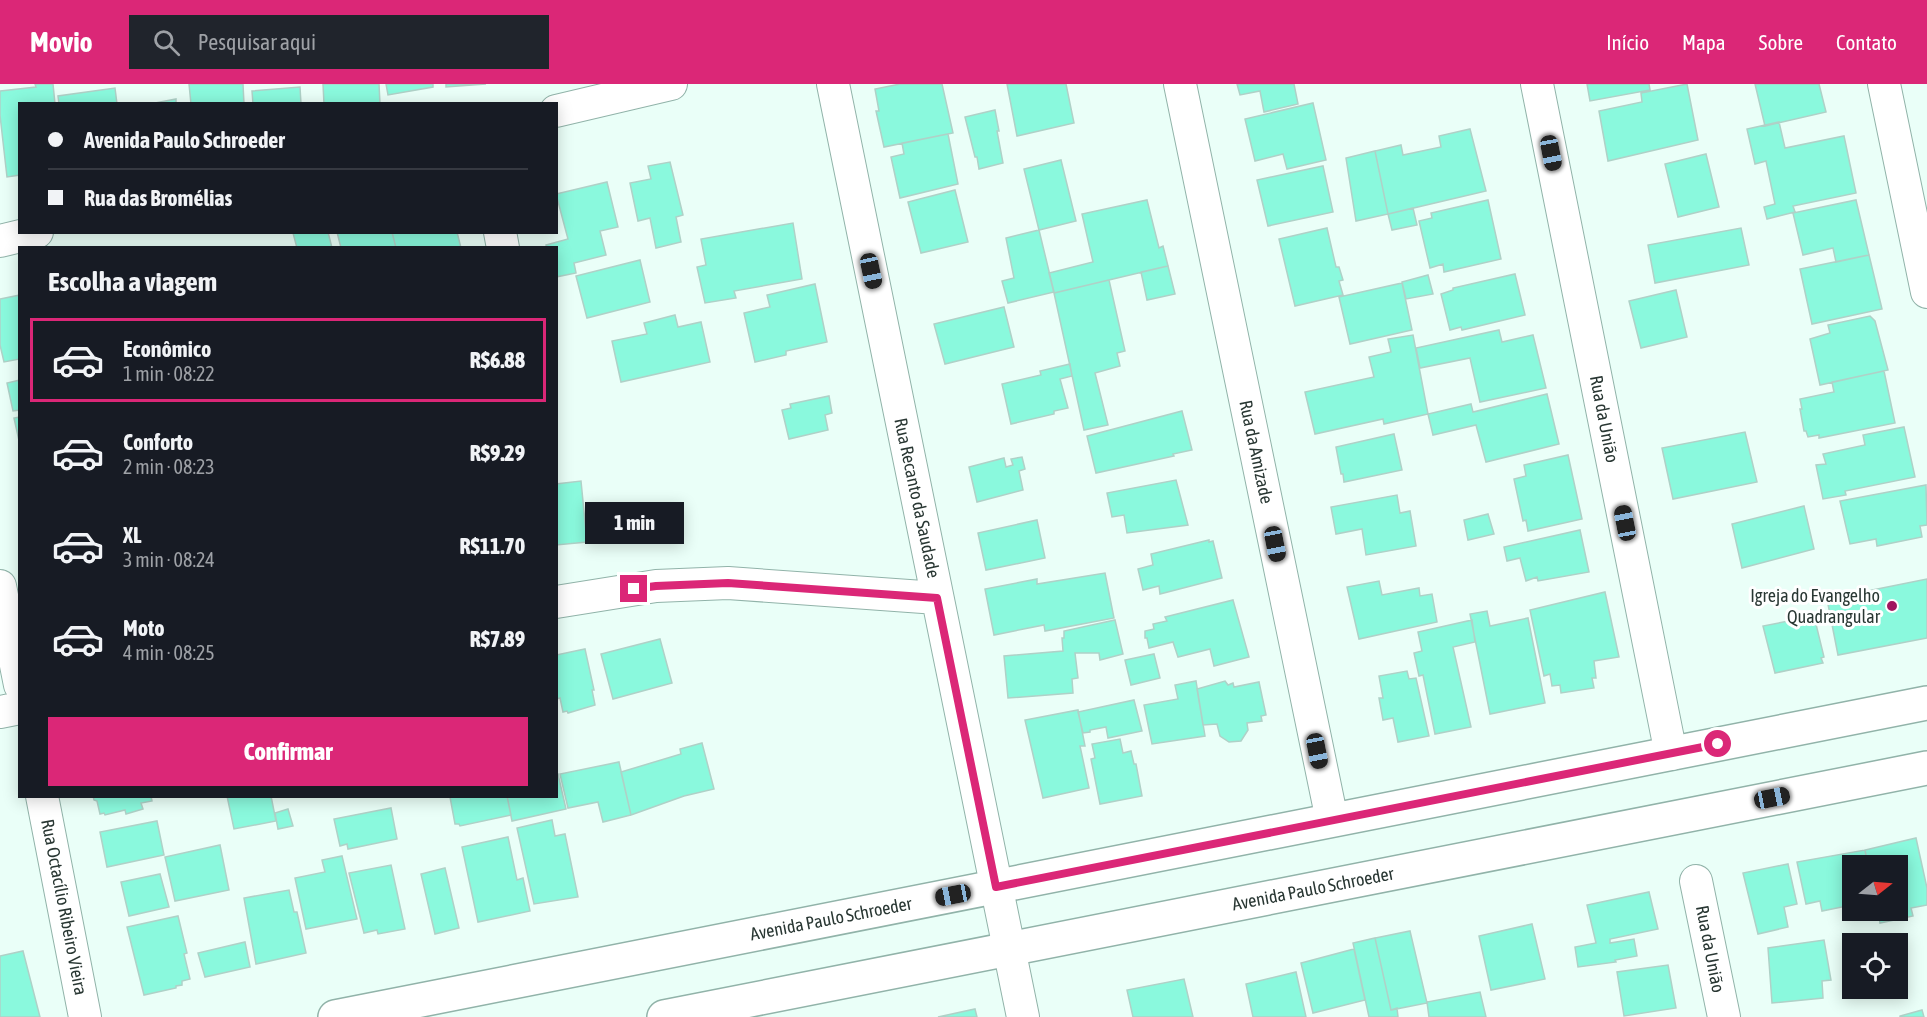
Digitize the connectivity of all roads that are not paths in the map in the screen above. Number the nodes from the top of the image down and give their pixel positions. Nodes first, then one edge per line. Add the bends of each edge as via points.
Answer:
1 (671, 84) edge
2 (833, 84) edge
3 (1180, 84) edge
4 (1538, 84) edge
5 (1884, 84) edge
6 (558, 111) edge
7 (29, 234) edge
8 (0, 241) edge
9 (1927, 292) edge
10 (0, 586) edge
11 (937, 598) junction
12 (558, 602) edge
13 (18, 675) edge
14 (1927, 703) edge
15 (18, 708) edge
16 (0, 712) edge
17 (1671, 754) junction
18 (1927, 768) edge
19 (42, 798) edge
20 (1332, 820) junction
21 (1696, 881) dead end
22 (996, 887) junction
23 (1009, 949) junction
24 (85, 1017) edge
25 (335, 1017) edge
26 (664, 1017) edge
27 (1023, 1017) edge
28 (1724, 1017) edge

1 - 6 street
2 - 11 street, Rua Recanto da Saudade
3 - 20 street, Rua da Amizade
4 - 17 street, Rua da União
5 - 9 street
7 - 8 street
10 - 13 street
11 - 12 street via 728,583 656,586
11 - 22 street, Rua Recanto da Saudade
14 - 17 main road, Avenida Paulo Schroeder
15 - 16 street
17 - 20 main road, Avenida Paulo Schroeder
18 - 23 main road, Avenida Paulo Schroeder
19 - 24 street, Rua Octacílio Ribeiro Vieira
20 - 22 main road, Avenida Paulo Schroeder
21 - 28 street, Rua da União
22 - 23 street, Rua Recanto da Saudade
22 - 25 main road, Avenida Paulo Schroeder
23 - 26 main road, Avenida Paulo Schroeder
23 - 27 street, Rua Recanto da Saudade

